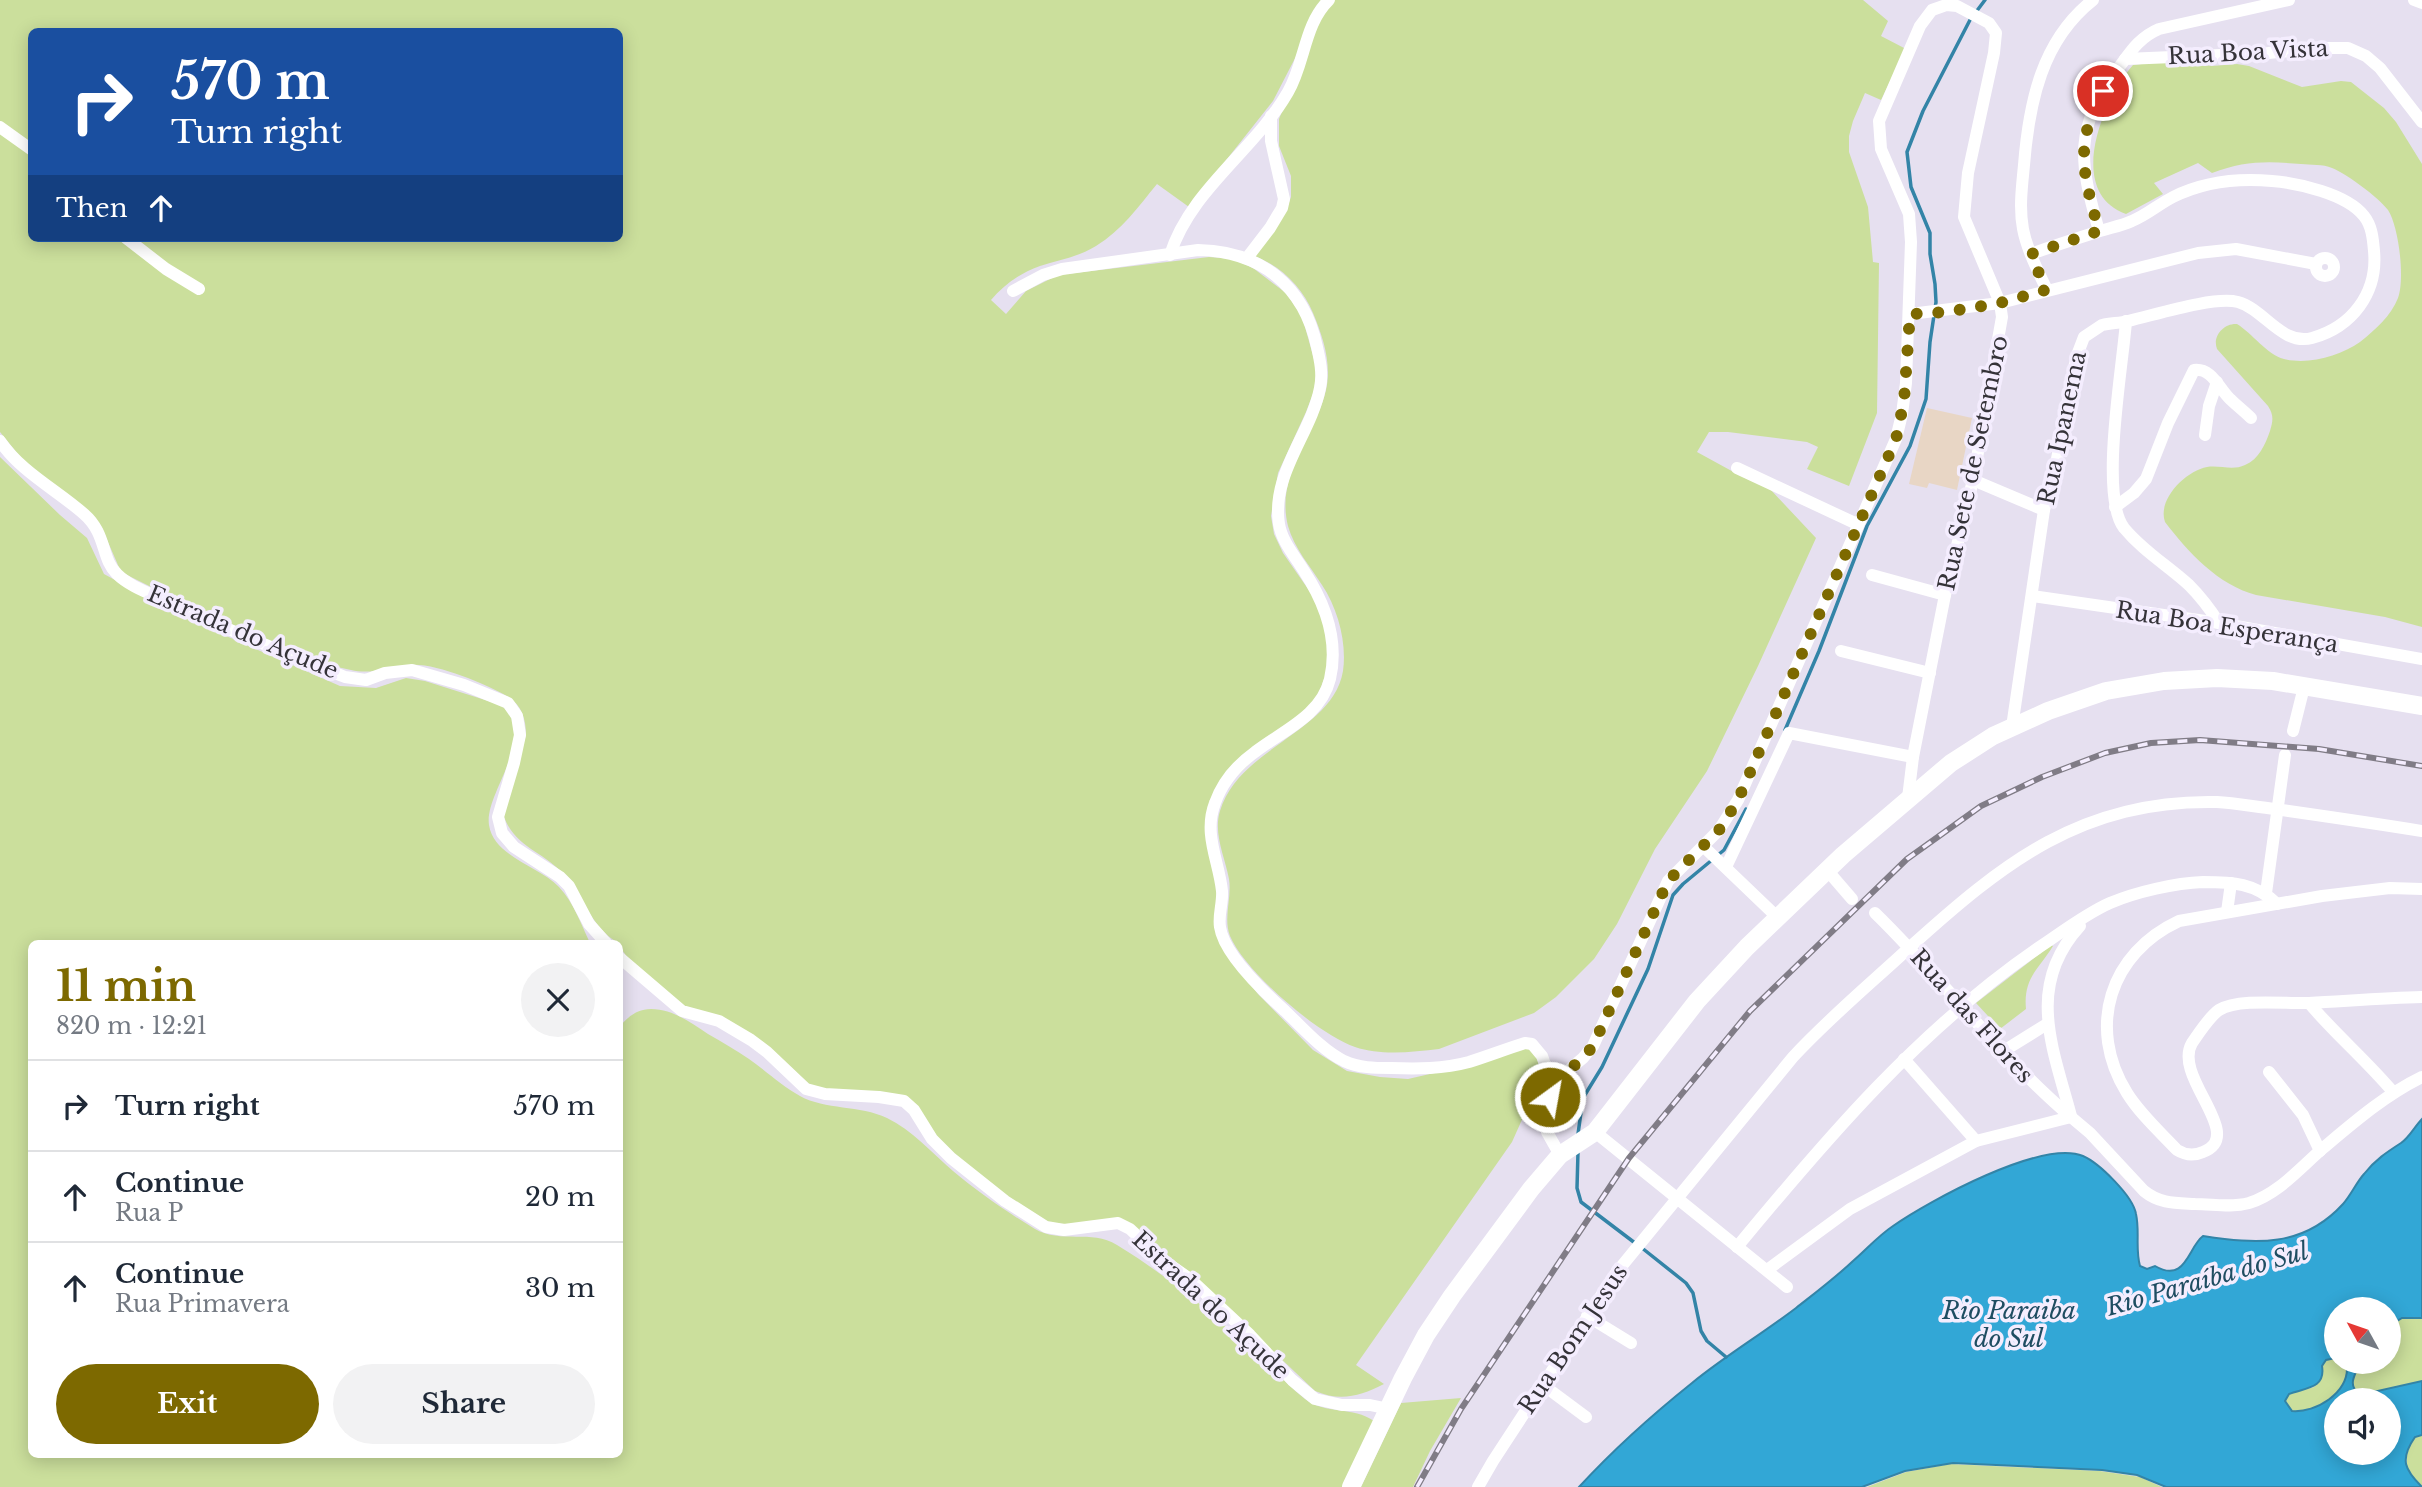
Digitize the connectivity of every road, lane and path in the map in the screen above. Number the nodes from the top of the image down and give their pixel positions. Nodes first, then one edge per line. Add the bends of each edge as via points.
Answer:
1 (1329, 0) edge
2 (2093, 0) edge
3 (2289, 0) edge
4 (2414, 0) edge
5 (2422, 3) edge
6 (2125, 59) junction
7 (1271, 116) junction
8 (2422, 121) edge
9 (0, 127) edge
10 (28, 147) edge
11 (2099, 231) junction
12 (131, 242) edge
13 (2031, 254) junction
14 (1170, 256) junction
15 (1247, 258) junction
16 (2316, 264) dead end
17 (199, 289) dead end
18 (2046, 290) junction
19 (1013, 291) dead end
20 (2000, 303) junction
21 (1910, 314) junction
22 (2126, 321) junction
23 (2217, 382) junction
24 (2251, 418) dead end
25 (2205, 435) dead end
26 (0, 441) edge
27 (1737, 468) dead end
28 (1973, 480) junction
29 (2115, 508) junction
30 (2044, 510) junction
31 (1857, 524) junction
32 (1872, 575) dead end
33 (1945, 595) junction
34 (2032, 596) junction
35 (2219, 623) junction
36 (1841, 651) dead end
37 (2422, 659) edge
38 (1930, 673) junction
39 (2304, 687) junction
40 (2422, 706) edge
41 (2012, 727) junction
42 (2293, 732) dead end
43 (2285, 755) dead end
44 (1913, 757) junction
45 (1908, 798) junction
46 (2277, 810) junction
47 (2422, 831) edge
48 (1707, 849) junction
49 (1723, 864) junction
50 (1827, 870) junction
51 (2231, 883) junction
52 (2422, 889) edge
53 (2266, 892) junction
54 (1853, 899) dead end
55 (2277, 904) junction
56 (2094, 912) junction
57 (2227, 912) junction
58 (1875, 913) dead end
59 (1777, 917) junction
60 (600, 940) edge
61 (1910, 947) junction
62 (623, 961) edge
63 (2422, 997) edge
64 (2309, 1003) junction
65 (1960, 1006) junction
66 (2047, 1024) junction
67 (2002, 1052) junction
68 (1904, 1059) junction
69 (2269, 1072) dead end
70 (2422, 1077) edge
71 (1550, 1086) junction
72 (2393, 1092) junction
73 (2071, 1117) junction
74 (1593, 1133) junction
75 (1976, 1142) junction
76 (2320, 1151) junction
77 (1563, 1153) junction
78 (1678, 1198) junction
79 (1737, 1247) junction
80 (1767, 1270) junction
81 (1787, 1287) dead end
82 (1587, 1315) junction
83 (1631, 1343) dead end
84 (1543, 1385) junction
85 (1390, 1409) junction
86 (1586, 1417) dead end
87 (1351, 1487) edge
88 (1478, 1487) edge

1 - 7 street via 1308,35 1294,82
2 - 13 street via 2060,33 2036,89 2021,199
3 - 6 street via 2159,29 2140,41
4 - 5 street
6 - 8 street, Rua Boa Vista via 2348,48 2381,68
6 - 11 street via 2095,106 2084,146 2085,178
7 - 14 street via 1196,206
7 - 15 street via 1271,141 1284,199 1270,228
9 - 10 street
11 - 13 street, Rua Ipanema
11 - 22 street, Rua Ipanema via 2130,222 2203,187 2258,180 2289,183 2337,198 2363,215 2372,233 2374,268 2364,301 2342,324 2318,336 2294,338 2235,302
12 - 17 street
13 - 18 street
14 - 15 street via 1213,250
14 - 19 street via 1062,269
15 - 71 street via 1294,292 1307,314 1319,355 1320,390 1286,472 1278,507 1282,536 1328,617 1332,667 1325,692 1315,706 1242,763 1214,804 1209,831 1222,892 1222,936 1271,998 1349,1064 1435,1068 1528,1043 1542,1056
16 - 18 street via 2247,251 2219,251
18 - 20 street
20 - 21 street
20 - 21 street, Rua Sete de Setembro via 1964,217 1968,173 1996,33 1979,17 1951,5 1932,10 1920,26 1879,127 1881,149 1909,214
20 - 28 street, Rua Sete de Setembro via 2000,338
21 - 31 street via 1900,427
22 - 29 street via 2115,425
22 - 30 street, Rua Ipanema via 2098,326 2081,340
23 - 24 street
23 - 25 street
23 - 29 street via 2204,371 2192,372 2146,479
26 - 60 street, Estrada do Açude via 19,464 86,516 102,537 115,573 138,587 205,620 345,677 366,680 412,670 508,703 517,716 520,734 499,809 502,833 514,847 569,886
27 - 31 street
28 - 30 street
28 - 33 street, Rua Sete de Setembro
29 - 35 street via 2134,538 2202,598
30 - 34 street, Rua Ipanema
31 - 48 street via 1738,800
32 - 33 street
33 - 38 street, Rua Sete de Setembro
34 - 35 street, Rua Boa Esperança
34 - 41 street, Rua Ipanema
35 - 37 street, Rua Boa Esperança
36 - 38 street
38 - 44 street, Rua Sete de Setembro
39 - 40 street
39 - 41 street via 2236,679 2164,681 2106,691
39 - 42 street
41 - 45 street via 1951,763
43 - 46 street
44 - 45 street, Rua Sete de Setembro
44 - 49 street via 1789,733
45 - 50 street
46 - 47 street, Rua Bom Jesus
46 - 53 street
46 - 61 street, Rua Bom Jesus via 2217,802 2164,805 2140,808 2074,830 1995,874
48 - 49 street
48 - 71 street via 1668,881 1593,1046
49 - 59 street
50 - 54 street
50 - 59 street
51 - 53 street
51 - 56 street via 2166,887
51 - 57 street
52 - 55 street via 2390,888
53 - 55 street
55 - 57 street
56 - 65 street via 2008,968
56 - 66 street via 2070,937 2055,962 2048,985
57 - 64 street via 2179,921 2149,940 2122,969 2109,1001 2109,1041 2119,1078 2135,1104 2177,1150 2188,1155 2203,1152 2218,1137 2188,1058 2190,1046 2217,1011 2252,1003
58 - 61 street, Rua das Flores
59 - 74 street via 1718,977
61 - 65 street, Rua das Flores
61 - 78 street, Rua Bom Jesus via 1813,1035
62 - 85 street, Estrada do Açude via 682,1011 719,1021 751,1040 806,1088 904,1101 951,1158 1046,1227 1064,1230 1118,1223 1130,1228 1315,1399
63 - 64 street
64 - 72 street
65 - 67 street, Rua das Flores
65 - 68 street
66 - 67 street
66 - 73 street
67 - 73 street, Rua das Flores
68 - 75 street
68 - 79 street
69 - 76 street via 2303,1115
70 - 72 street, Rua das Flores
71 - 77 street via 1547,1132
72 - 76 street, Rua das Flores
73 - 75 street
73 - 76 street, Rua das Flores via 2149,1195 2171,1203 2247,1204 2270,1194
74 - 77 street
74 - 78 street
75 - 80 street via 1850,1209
77 - 85 street via 1452,1296 1411,1362
78 - 79 street
78 - 82 street, Rua Bom Jesus
79 - 80 street
80 - 81 street
82 - 83 street
82 - 84 street, Rua Bom Jesus
84 - 86 street
84 - 88 street, Rua Bom Jesus
85 - 87 street

